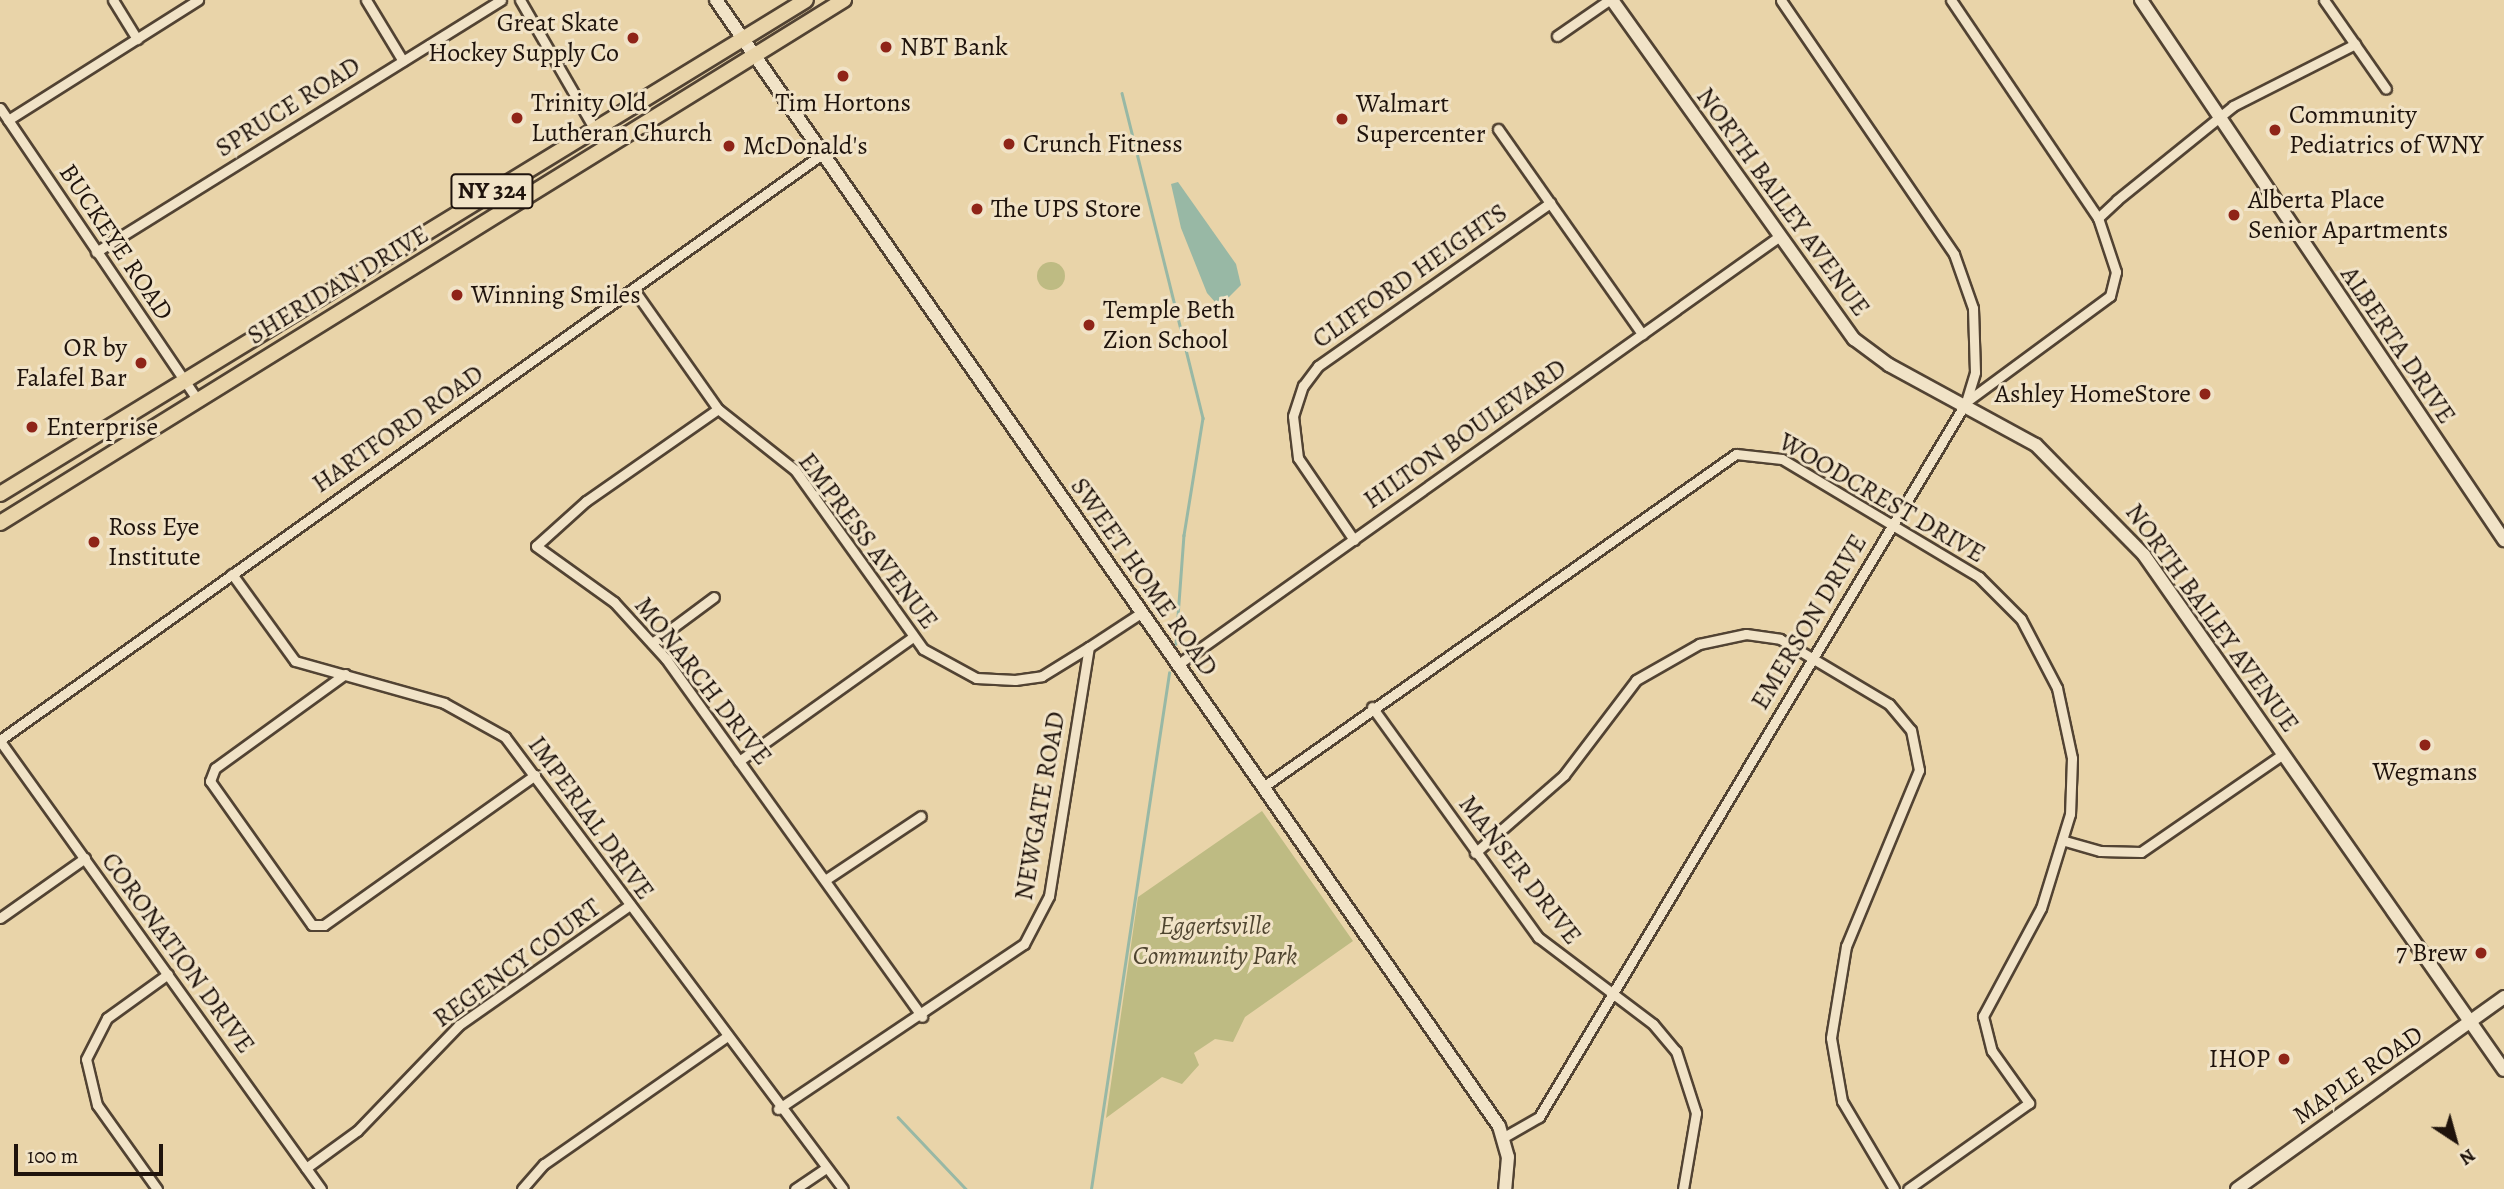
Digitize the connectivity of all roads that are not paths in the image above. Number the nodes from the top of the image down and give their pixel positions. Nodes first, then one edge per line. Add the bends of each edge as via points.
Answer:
1 (113, 0) edge
2 (198, 0) edge
3 (366, 0) edge
4 (502, 0) edge
5 (520, 0) edge
6 (716, 0) edge
7 (806, 0) edge
8 (844, 0) edge
9 (1610, 0) edge
10 (1781, 0) edge
11 (1951, 0) edge
12 (2141, 0) edge
13 (2324, 0) edge
14 (1558, 36) dead end
15 (137, 39) junction
16 (741, 39) junction
17 (2355, 44) junction
18 (752, 55) junction
19 (403, 61) junction
20 (2386, 89) dead end
21 (0, 108) edge
22 (2222, 114) junction
23 (8, 120) junction
24 (594, 128) junction
25 (1498, 129) dead end
26 (822, 154) junction
27 (1550, 203) junction
28 (2098, 218) junction
29 (1777, 238) junction
30 (96, 251) junction
31 (634, 290) junction
32 (1642, 334) junction
33 (184, 381) junction
34 (197, 400) junction
35 (1966, 402) junction
36 (718, 409) junction
37 (3, 487) edge
38 (0, 523) edge
39 (1893, 523) junction
40 (1353, 540) junction
41 (2504, 540) edge
42 (232, 574) junction
43 (714, 597) dead end
44 (1140, 613) junction
45 (913, 637) junction
46 (652, 643) junction
47 (1089, 647) junction
48 (1814, 656) junction
49 (1177, 665) junction
50 (345, 674) junction
51 (1372, 707) junction
52 (0, 741) edge
53 (2283, 754) junction
54 (739, 761) junction
55 (535, 775) junction
56 (1263, 787) junction
57 (921, 816) dead end
58 (2065, 841) junction
59 (1475, 853) junction
60 (85, 858) junction
61 (825, 880) junction
62 (630, 905) junction
63 (0, 918) edge
64 (168, 974) junction
65 (1611, 995) junction
66 (2504, 997) edge
67 (922, 1017) junction
68 (2470, 1021) junction
69 (726, 1037) junction
70 (2504, 1070) edge
71 (778, 1109) junction
72 (1504, 1137) junction
73 (306, 1168) junction
74 (825, 1168) junction
75 (157, 1189) edge
76 (321, 1189) edge
77 (522, 1189) edge
78 (795, 1189) edge
79 (843, 1189) edge
80 (1505, 1189) edge
81 (1682, 1189) edge
82 (1894, 1189) edge
83 (1908, 1189) edge
84 (2236, 1189) edge

1 - 15 street
2 - 15 street
3 - 19 street
4 - 19 street, SPRUCE ROAD
5 - 24 street
6 - 16 street, SWEET HOME ROAD
7 - 16 main road, SHERIDAN DRIVE / NY 324
8 - 18 main road, SHERIDAN DRIVE / NY 324
9 - 14 street
9 - 29 street, NORTH BAILEY AVENUE
10 - 35 street, EMERSON DRIVE via 1929,210 1961,268 1976,340
11 - 28 street
12 - 22 street, ALBERTA DRIVE
13 - 17 street
15 - 23 street
16 - 18 street, SWEET HOME ROAD
16 - 24 main road, SHERIDAN DRIVE / NY 324
17 - 20 street
17 - 22 street
18 - 26 street, SWEET HOME ROAD
18 - 34 main road, SHERIDAN DRIVE / NY 324
19 - 30 street, SPRUCE ROAD
21 - 23 street, BUCKEYE ROAD
22 - 28 street
22 - 41 street, ALBERTA DRIVE via 2276,208
23 - 30 street, BUCKEYE ROAD
24 - 33 main road, SHERIDAN DRIVE / NY 324
25 - 27 street
26 - 31 street, HARTFORD ROAD
26 - 44 street, SWEET HOME ROAD
27 - 32 street
27 - 40 street, CLIFFORD HEIGHTS via 1318,366 1303,386 1293,416 1298,458
28 - 35 street via 2116,272 2110,296
29 - 32 street, HILTON BOULEVARD
29 - 35 street, NORTH BAILEY AVENUE via 1863,346
30 - 33 street, BUCKEYE ROAD
31 - 36 street, EMPRESS AVENUE
31 - 42 street, HARTFORD ROAD
32 - 40 street, HILTON BOULEVARD
33 - 34 street, BUCKEYE ROAD
33 - 37 main road, SHERIDAN DRIVE / NY 324
34 - 38 main road, SHERIDAN DRIVE / NY 324
35 - 39 street, EMERSON DRIVE
35 - 53 street, NORTH BAILEY AVENUE via 2043,451 2115,521
36 - 45 street, EMPRESS AVENUE via 795,470
36 - 46 street, MONARCH DRIVE via 586,500 536,546 614,602
39 - 48 street, EMERSON DRIVE
39 - 51 street, WOODCREST DRIVE via 1772,454 1736,454
39 - 58 street, WOODCREST DRIVE via 1987,583 2033,637 2057,688 2070,740
40 - 49 street, HILTON BOULEVARD
42 - 50 street, IMPERIAL DRIVE via 295,661
42 - 52 street, HARTFORD ROAD
43 - 46 street
44 - 47 street
44 - 49 street, SWEET HOME ROAD
45 - 47 street, EMPRESS AVENUE via 943,664 976,678 1042,676
45 - 54 street
46 - 54 street, MONARCH DRIVE
47 - 67 street, NEWGATE ROAD via 1043,913 1013,955
48 - 59 street via 1780,639 1746,634 1699,644 1664,660 1625,691 1564,775
48 - 65 street, EMERSON DRIVE
48 - 82 street via 1898,711 1919,756 1909,804 1846,946 1833,1008 1832,1062 1842,1101
49 - 56 street, SWEET HOME ROAD
50 - 55 street, IMPERIAL DRIVE via 444,703 505,737
50 - 55 street via 215,768 210,781 312,925 324,925
51 - 56 street, WOODCREST DRIVE
51 - 59 street, MANSER DRIVE
52 - 60 street, CORONATION DRIVE
53 - 58 street via 2141,852 2110,853
53 - 68 street, NORTH BAILEY AVENUE
54 - 61 street, MONARCH DRIVE
55 - 62 street, IMPERIAL DRIVE
56 - 72 street, SWEET HOME ROAD
57 - 61 street
58 - 83 street, WOODCREST DRIVE via 2041,908 1986,1003 1984,1027 1992,1051 2029,1103
59 - 65 street, MANSER DRIVE via 1538,937
60 - 63 street
60 - 64 street, CORONATION DRIVE
61 - 67 street, MONARCH DRIVE
62 - 69 street, IMPERIAL DRIVE
62 - 73 street, REGENCY COURT via 459,1025 357,1130
64 - 73 street, CORONATION DRIVE
64 - 75 street via 107,1018 86,1059 97,1105
65 - 72 street, EMERSON DRIVE via 1539,1117
65 - 81 street, MANSER DRIVE via 1665,1037 1690,1082 1696,1135
66 - 68 street, MAPLE ROAD
67 - 71 street, NEWGATE ROAD
68 - 70 street, NORTH BAILEY AVENUE
68 - 84 street, MAPLE ROAD
69 - 71 street, IMPERIAL DRIVE
69 - 77 street via 544,1164
71 - 74 street, IMPERIAL DRIVE
72 - 80 street
73 - 76 street, CORONATION DRIVE
74 - 78 street
74 - 79 street, IMPERIAL DRIVE

